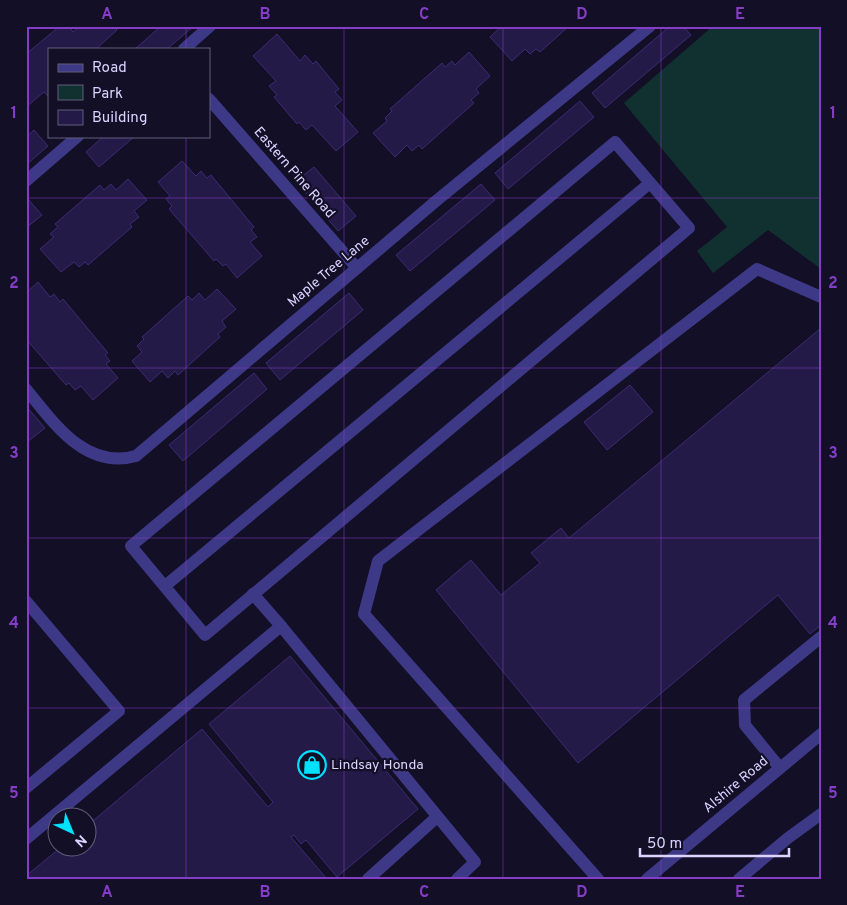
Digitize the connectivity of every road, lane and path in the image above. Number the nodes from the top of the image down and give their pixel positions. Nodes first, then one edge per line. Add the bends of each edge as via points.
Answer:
1 (210, 26) edge
2 (650, 26) edge
3 (185, 48) edge
4 (210, 100) edge
5 (76, 138) edge
6 (26, 180) edge
7 (650, 183) junction
8 (357, 268) junction
9 (821, 297) edge
10 (26, 389) edge
11 (165, 586) junction
12 (253, 594) junction
13 (26, 601) edge
14 (281, 626) junction
15 (821, 637) edge
16 (821, 734) edge
17 (780, 768) junction
18 (26, 788) edge
19 (821, 814) edge
20 (437, 817) junction
21 (26, 839) edge
22 (372, 878) edge
23 (457, 879) edge
24 (598, 879) edge
25 (647, 879) edge
26 (739, 879) edge

1 - 3 street
2 - 8 street, Maple Tree Lane
4 - 8 street, Eastern Pine Road
5 - 6 street
7 - 11 street
7 - 11 street via 615,142 131,546
7 - 12 street via 689,228
8 - 10 street, Maple Tree Lane via 136,456 108,459 84,449 56,426
9 - 24 street via 757,269 378,561 364,614
11 - 12 street via 204,635
12 - 14 street
13 - 18 street via 118,711
14 - 20 street
14 - 21 street
15 - 17 street via 744,700 745,725
16 - 17 street, Alshire Road
17 - 25 street, Alshire Road
19 - 26 street
20 - 22 street
20 - 23 street via 475,862

